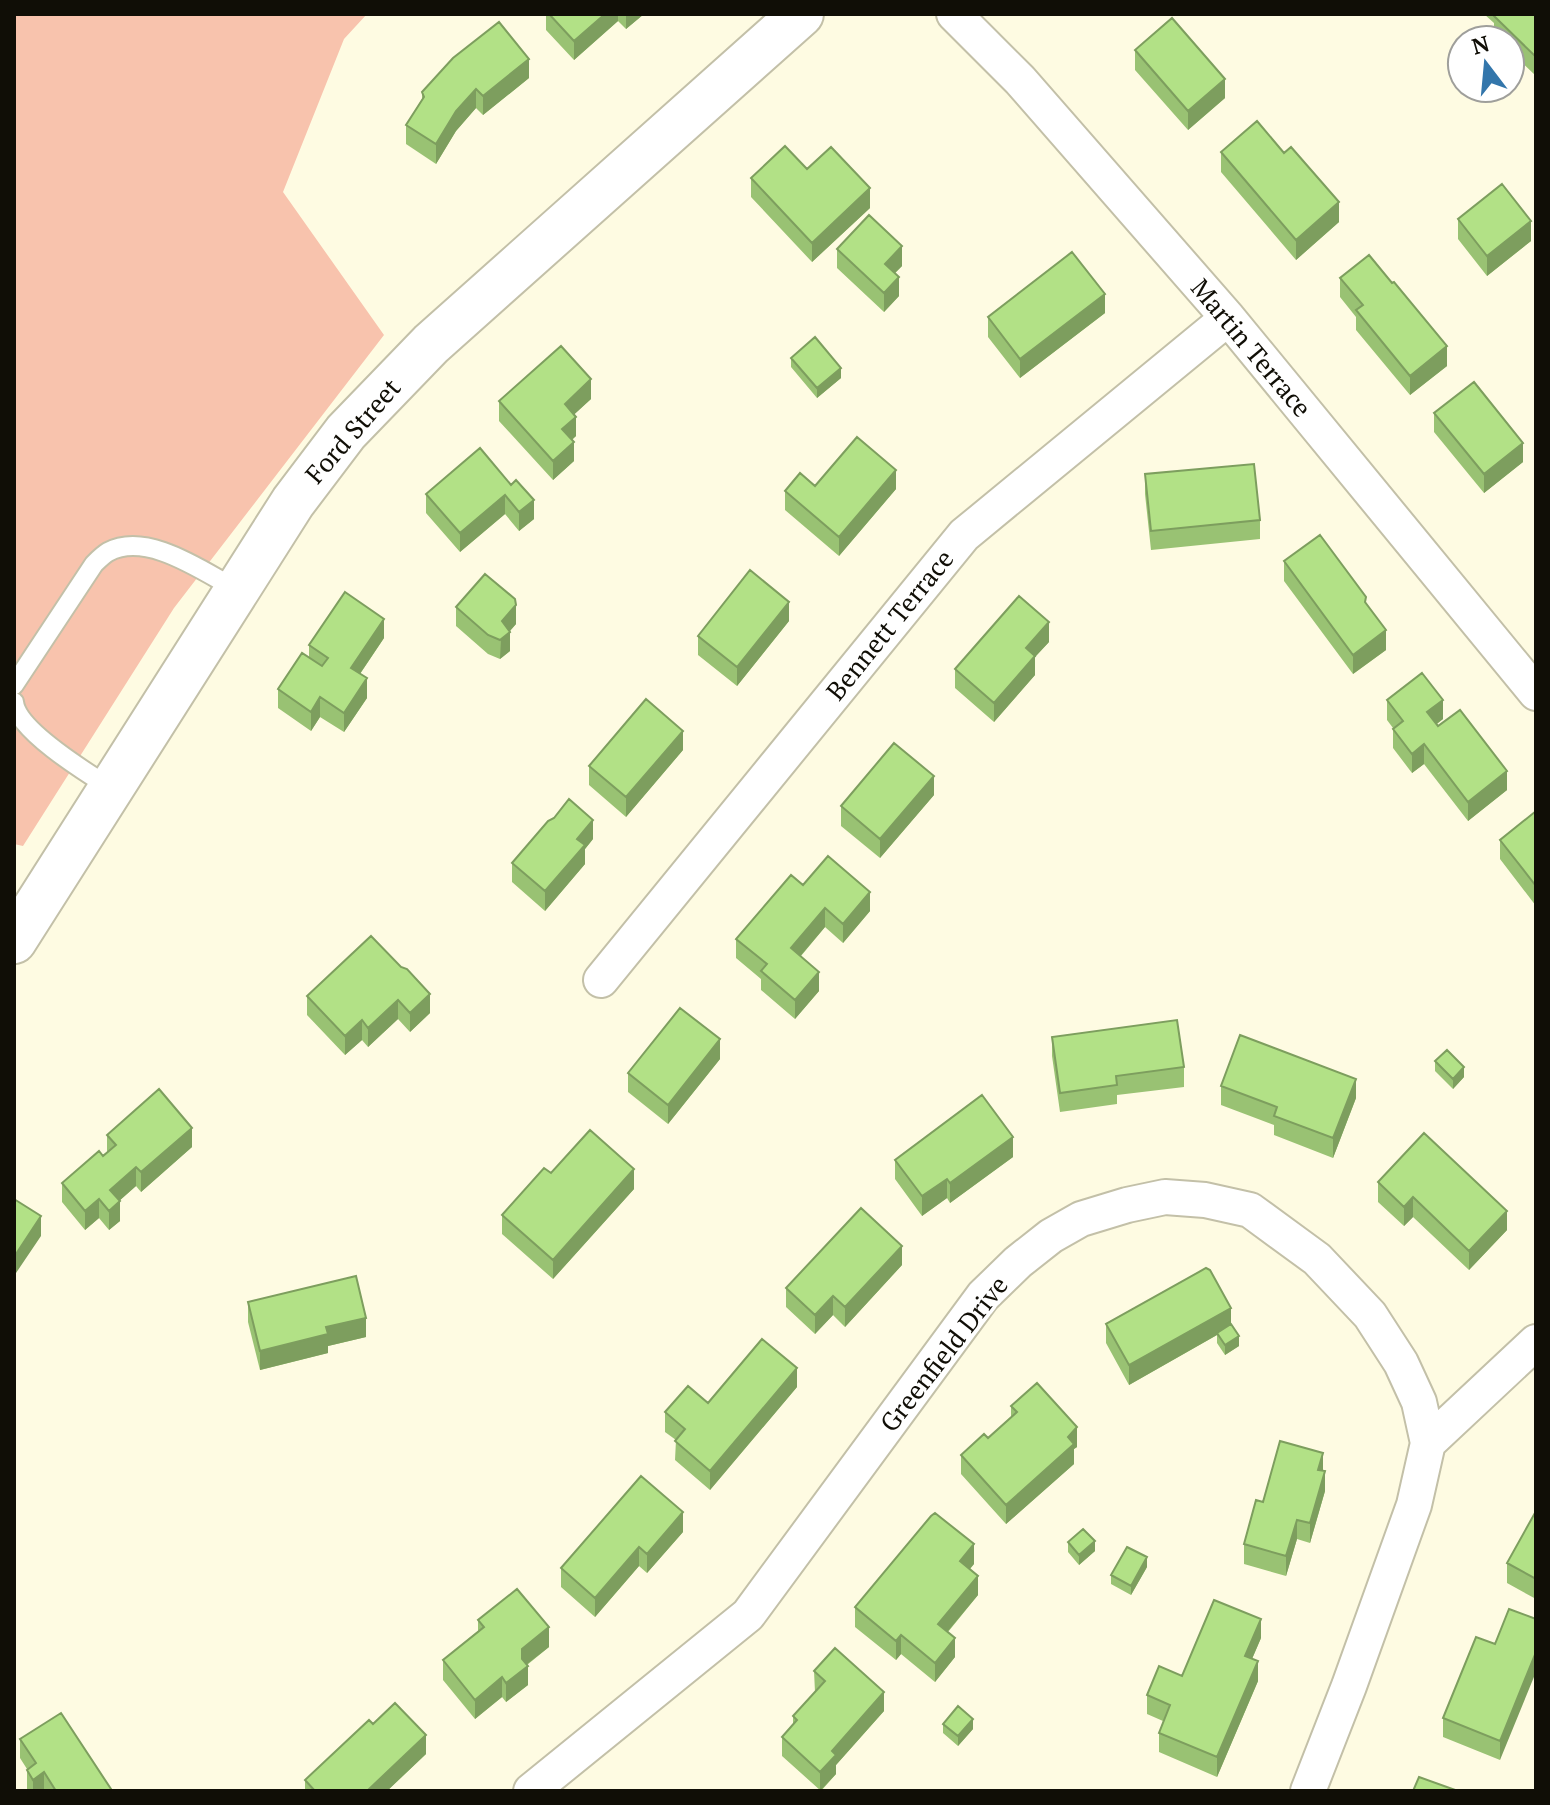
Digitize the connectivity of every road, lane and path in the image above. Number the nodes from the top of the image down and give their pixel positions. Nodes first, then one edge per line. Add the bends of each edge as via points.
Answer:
1 (801, 14) edge
2 (954, 14) edge
3 (1228, 318) junction
4 (236, 589) junction
5 (14, 685) edge
6 (1536, 693) edge
7 (14, 702) edge
8 (111, 788) junction
9 (14, 941) edge
10 (601, 980) dead end
11 (1536, 1342) edge
12 (1428, 1443) junction
13 (531, 1791) edge
14 (1308, 1791) edge

1 - 4 street, Ford Street via 431,344 346,432
2 - 3 street, Martin Terrace via 1020,80
3 - 6 street, Martin Terrace
3 - 10 street, Bennett Terrace via 964,535
4 - 5 lane via 148,546 109,552 94,564
4 - 8 street, Ford Street
7 - 8 lane via 30,728
8 - 9 street, Ford Street
11 - 12 street
12 - 13 street, Greenfield Drive via 1419,1402 1370,1315 1317,1259 1250,1210 1165,1197 1081,1219 1051,1236 983,1296 748,1615
12 - 14 street, Greenfield Drive via 1414,1505

